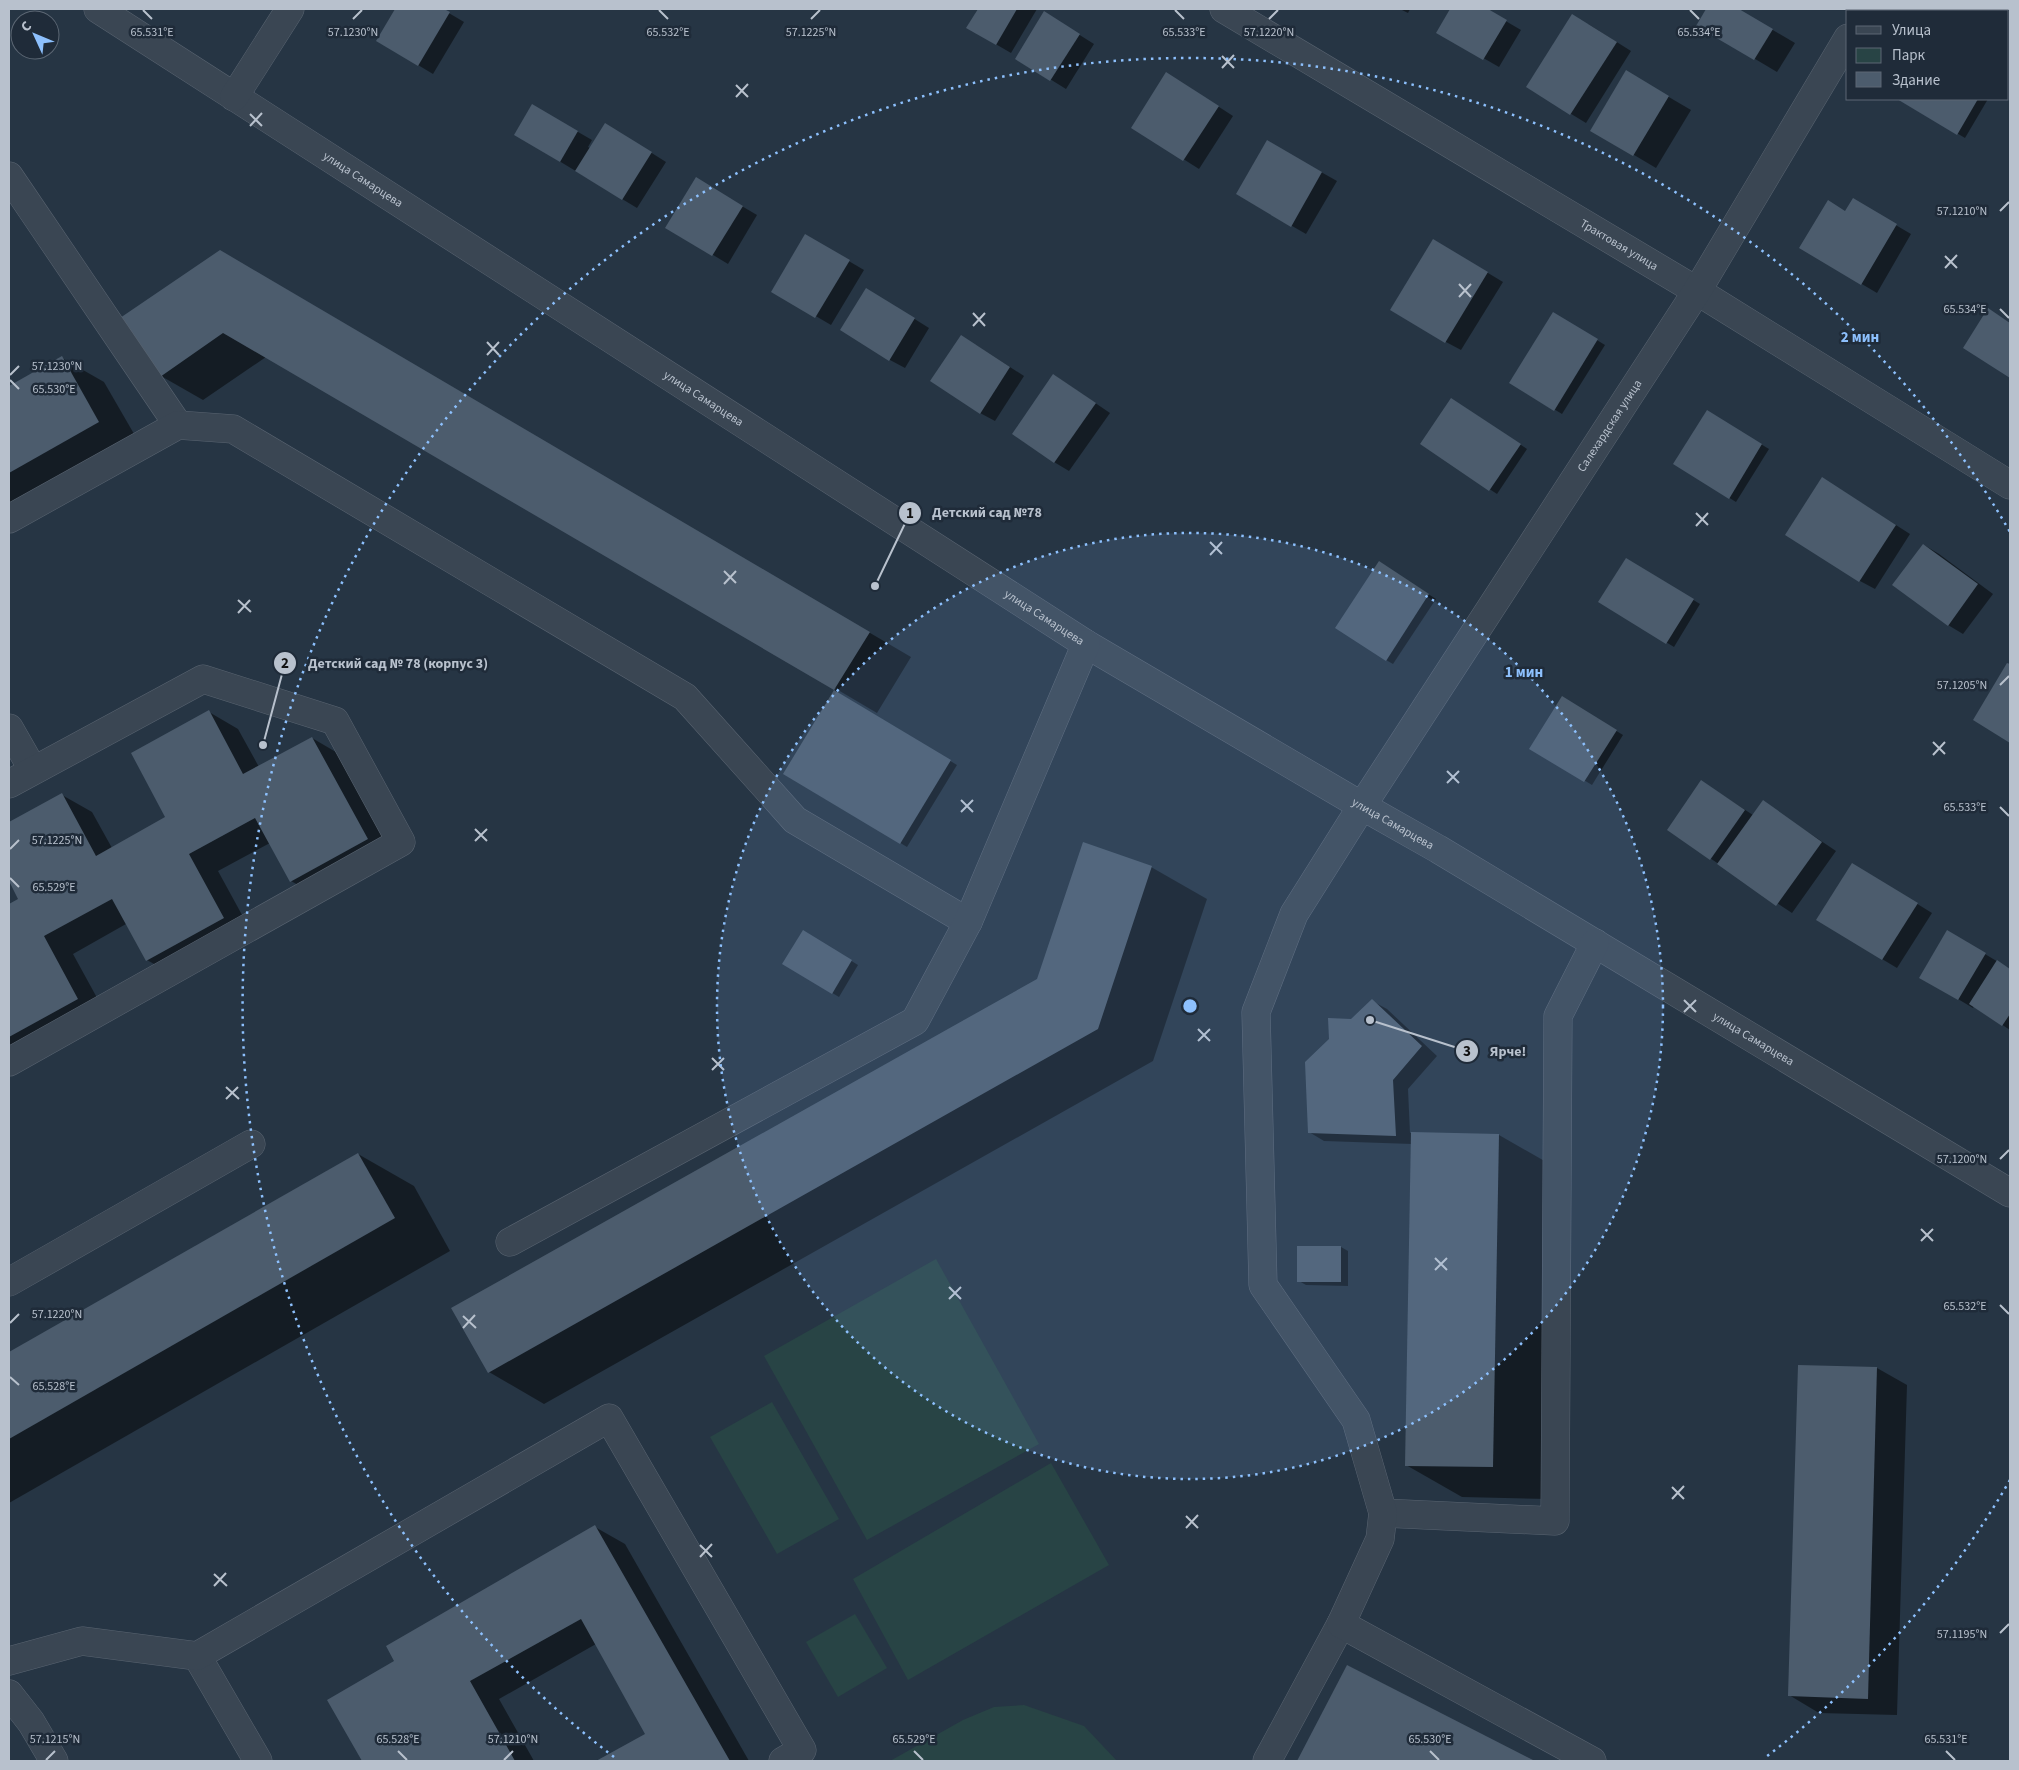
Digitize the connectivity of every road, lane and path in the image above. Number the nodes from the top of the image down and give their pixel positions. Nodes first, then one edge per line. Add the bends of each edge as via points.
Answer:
1 (98, 9) edge
2 (290, 9) edge
3 (1224, 9) edge
4 (1846, 41) edge
5 (234, 97) junction
6 (9, 176) edge
7 (1697, 291) junction
8 (178, 425) junction
9 (2010, 485) edge
10 (9, 519) edge
11 (1086, 644) junction
12 (9, 728) edge
13 (33, 770) junction
14 (9, 784) edge
15 (1362, 806) junction
16 (968, 922) junction
17 (1595, 944) junction
18 (9, 1062) edge
19 (251, 1144) dead end
20 (2010, 1193) edge
21 (510, 1242) dead end
22 (9, 1282) edge
23 (1383, 1513) junction
24 (1340, 1624) junction
25 (196, 1656) junction
26 (9, 1661) edge
27 (9, 1694) edge
28 (54, 1761) edge
29 (258, 1761) edge
30 (783, 1761) edge
31 (1267, 1761) edge
32 (1592, 1761) edge

1 - 5 street, улица Самарцева
2 - 5 street
3 - 7 street, Трактовая улица
4 - 7 street, Салехардская улица
5 - 11 street, улица Самарцева
6 - 8 street
7 - 9 street, Трактовая улица
7 - 15 street, Салехардская улица
8 - 10 street
8 - 16 street via 233,429 685,697 795,820
11 - 15 street, улица Самарцева
11 - 16 street
12 - 13 street
13 - 14 street
13 - 18 street via 203,679 335,721 401,842
15 - 17 street, улица Самарцева
15 - 23 street, Салехардская улица via 1294,914 1256,1012 1262,1285 1356,1420
16 - 21 street via 915,1021
17 - 20 street, улица Самарцева
17 - 23 street via 1558,1016 1555,1521
19 - 22 street
23 - 24 street via 1380,1539
24 - 31 street
24 - 32 street
25 - 26 street via 82,1641
25 - 29 street
25 - 30 street via 609,1418 802,1750
27 - 28 street via 31,1722

